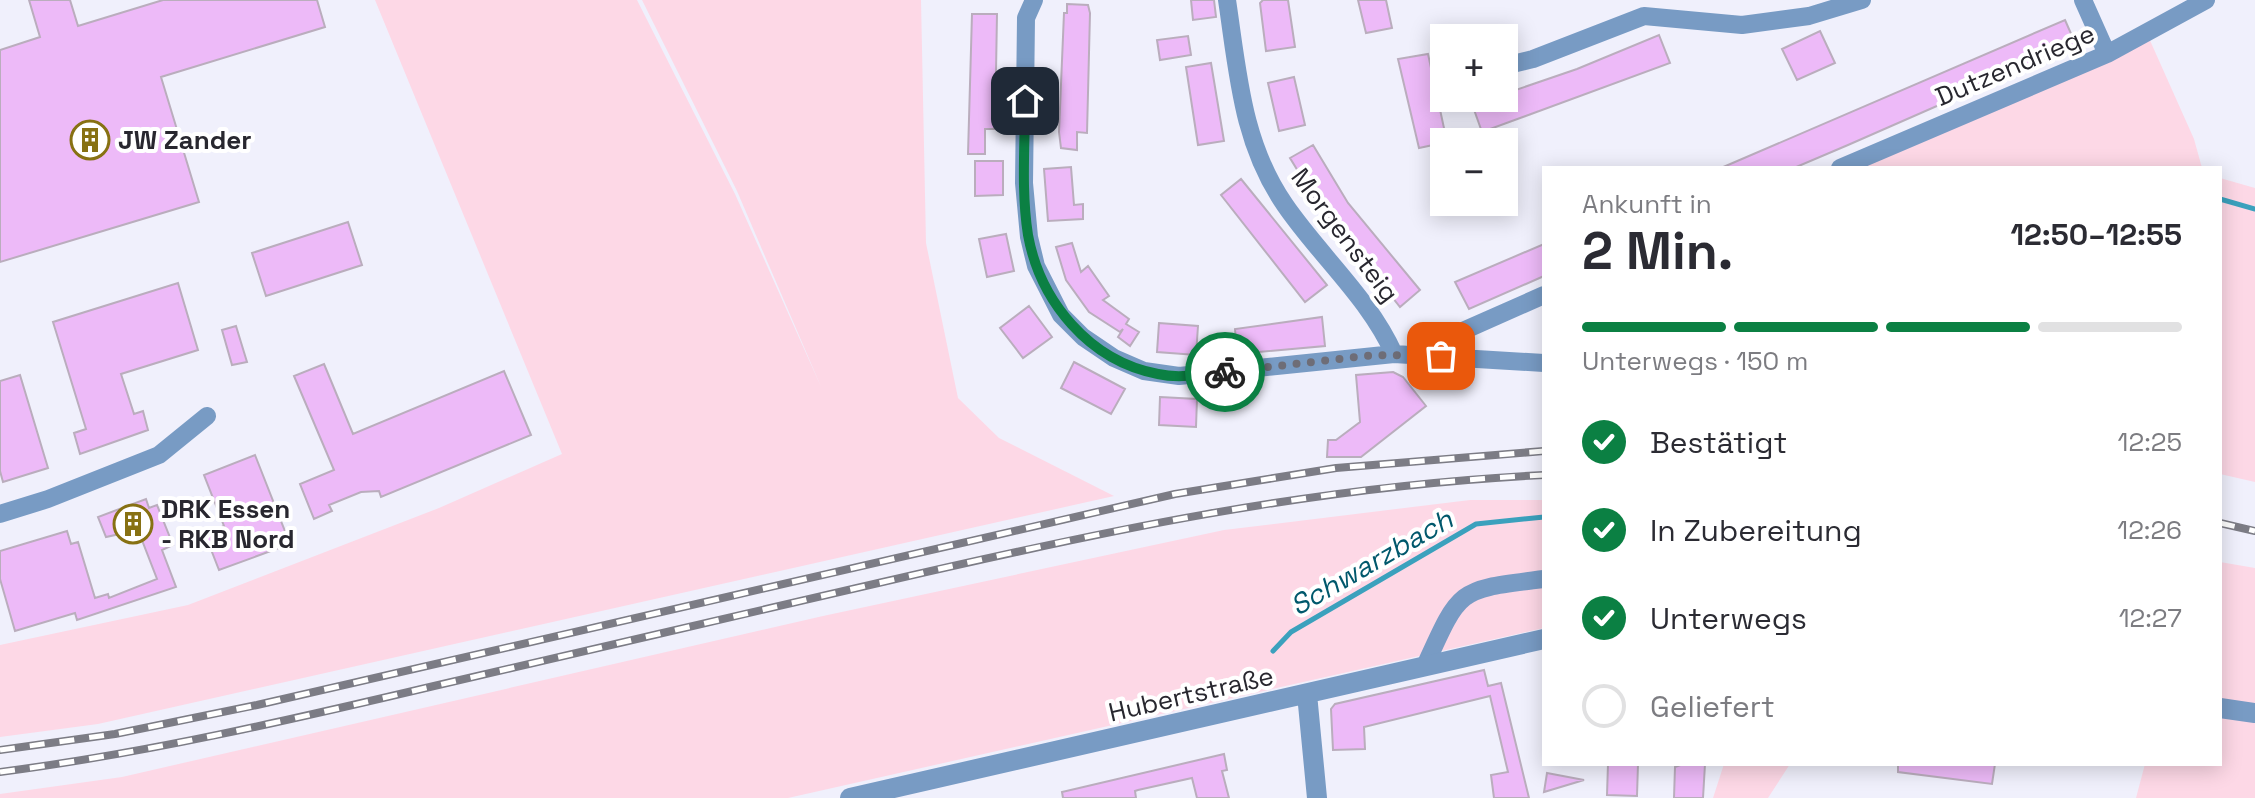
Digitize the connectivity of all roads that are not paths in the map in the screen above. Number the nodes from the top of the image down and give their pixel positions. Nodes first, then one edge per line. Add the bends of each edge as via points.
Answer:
1 (1034, 0) edge
2 (1227, 0) edge
3 (1862, 0) edge
4 (2083, 0) edge
5 (2206, 0) edge
6 (2107, 54) junction
7 (1518, 63) edge
8 (1845, 166) edge
9 (1542, 296) edge
10 (1394, 354) junction
11 (1464, 357) junction
12 (1542, 363) edge
13 (207, 416) dead end
14 (0, 514) edge
15 (1542, 579) edge
16 (1542, 639) edge
17 (1425, 666) junction
18 (1307, 694) junction
19 (2222, 708) edge
20 (2255, 713) edge
21 (859, 797) edge
22 (1317, 798) edge

1 - 10 street via 1026,18 1024,183 1029,237 1036,266 1061,315 1083,337 1114,358 1167,376
2 - 10 street, Morgensteig via 1243,107 1256,154 1284,204 1383,329
3 - 7 street via 1809,16 1742,25 1644,16
4 - 6 street
5 - 6 street, Dutzendriege
6 - 8 street, Dutzendriege
9 - 11 street via 1465,330
10 - 11 street
11 - 12 street
13 - 14 street via 159,455
15 - 17 street via 1477,589 1460,599
16 - 17 street, Hubertstraße
17 - 18 street, Hubertstraße
18 - 21 street, Hubertstraße
18 - 22 street
19 - 20 street

